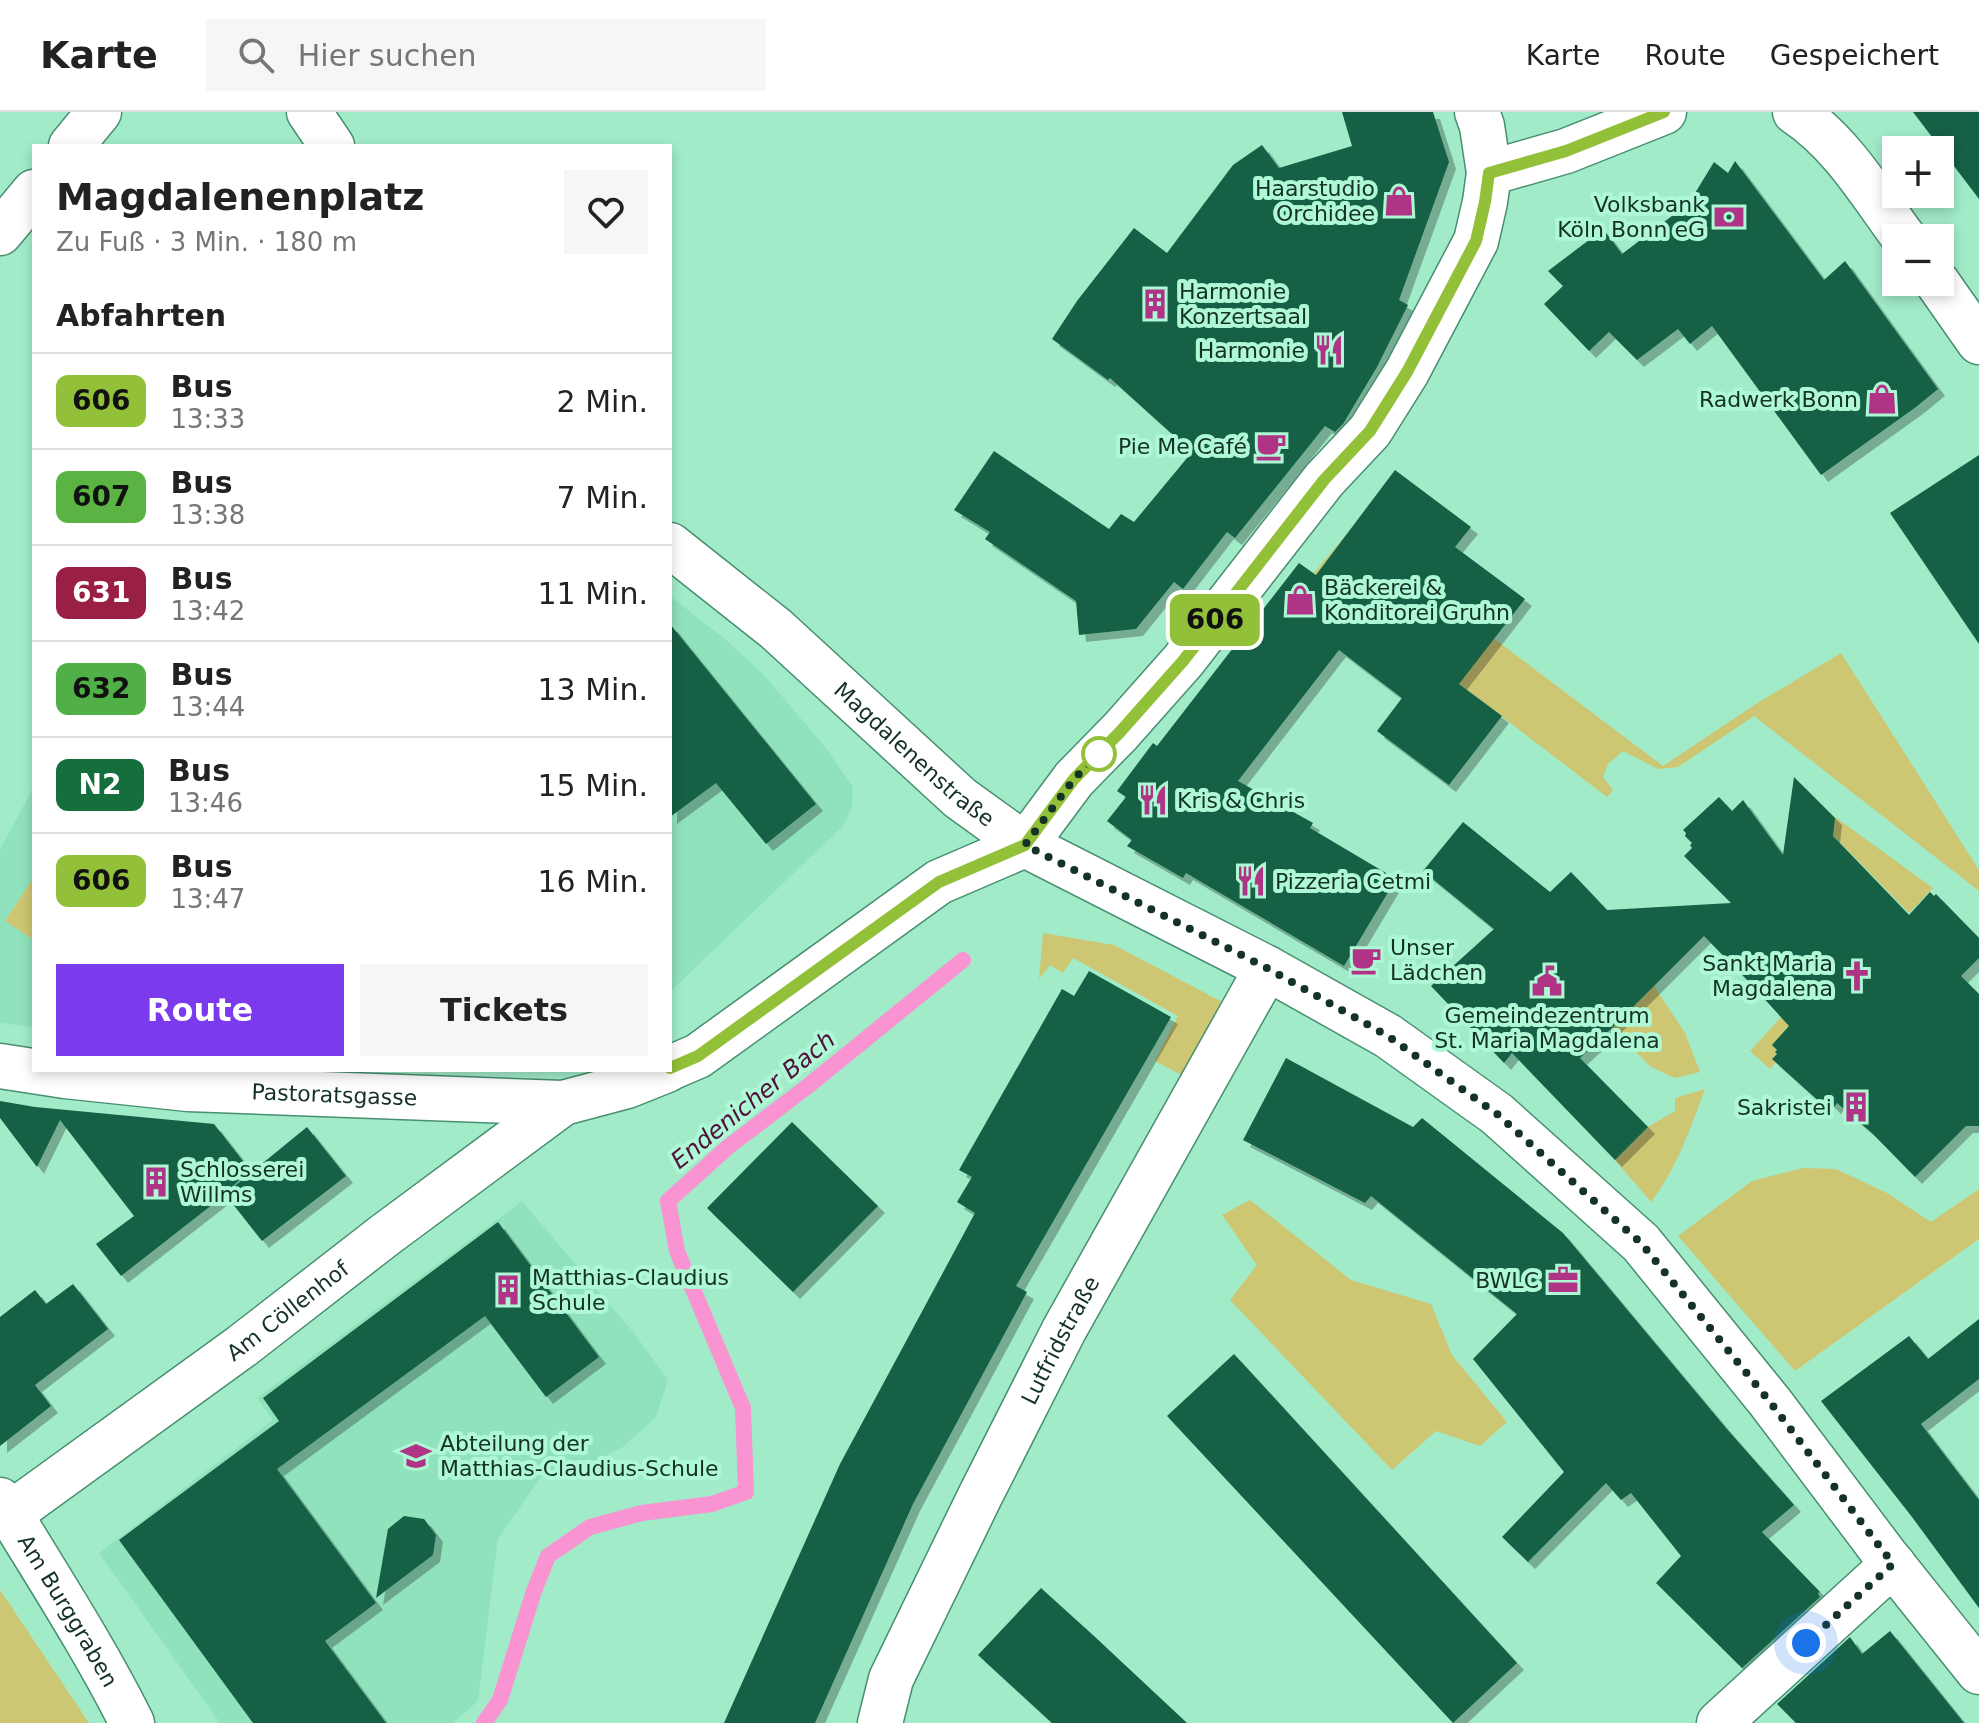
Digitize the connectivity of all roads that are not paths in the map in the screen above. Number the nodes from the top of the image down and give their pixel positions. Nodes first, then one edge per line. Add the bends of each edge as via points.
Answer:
1 (99, 112) edge
2 (309, 112) edge
3 (1477, 112) edge
4 (1664, 112) edge
5 (1795, 112) edge
6 (73, 144) edge
7 (331, 144) edge
8 (1489, 173) junction
9 (32, 194) edge
10 (1894, 224) edge
11 (0, 233) edge
12 (1947, 296) edge
13 (1979, 342) edge
14 (672, 547) edge
15 (1025, 845) junction
16 (1267, 968) junction
17 (0, 1066) edge
18 (672, 1067) edge
19 (32, 1071) edge
20 (39, 1072) edge
21 (661, 1072) edge
22 (563, 1103) junction
23 (5, 1507) edge
24 (1893, 1564) junction
25 (1979, 1672) edge
26 (132, 1723) edge
27 (880, 1723) edge
28 (1719, 1723) edge

1 - 6 street
2 - 7 street
3 - 8 street
4 - 8 street via 1566,151
5 - 10 street via 1813,123 1847,161
8 - 15 street via 1476,241 1370,431 1324,480 1183,661 1074,779
9 - 11 street
12 - 13 street
14 - 15 street, Magdalenenstraße via 776,629 960,798
15 - 16 street, Magdalenenstraße
15 - 18 street, Pastoratsgasse via 939,882 698,1056
16 - 24 street, Magdalenenstraße via 1388,1036 1497,1114 1641,1243
16 - 27 street, Lutfridstraße via 1064,1330 891,1679
17 - 19 street, Pastoratsgasse
20 - 22 street, Pastoratsgasse via 188,1089
21 - 22 street, Pastoratsgasse
22 - 23 street, Am Cöllenhof via 242,1346
23 - 26 street, Am Burggraben
24 - 25 street, Magdalenenstraße
24 - 28 street

